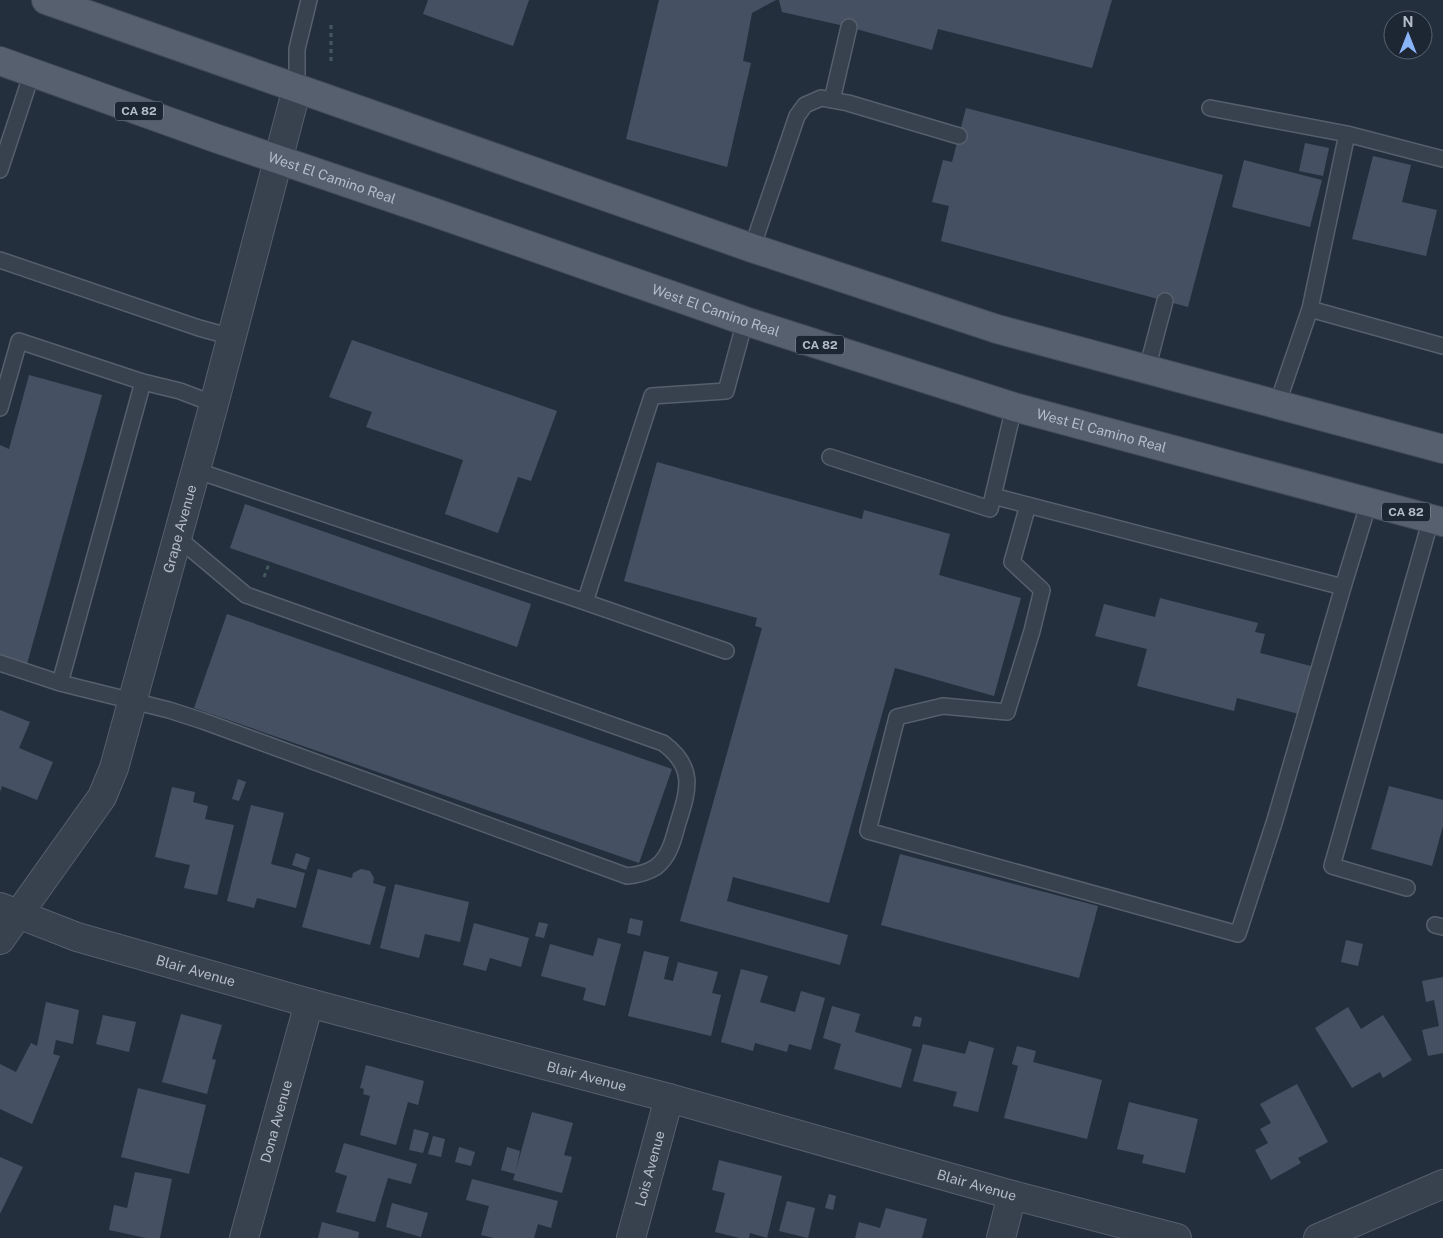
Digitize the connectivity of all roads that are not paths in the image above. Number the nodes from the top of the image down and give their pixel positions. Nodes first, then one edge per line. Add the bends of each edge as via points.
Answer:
1 (46, 0) edge
2 (309, 0) edge
3 (849, 27) dead end
4 (0, 61) edge
5 (32, 73) junction
6 (297, 88) junction
7 (832, 100) junction
8 (1210, 108) dead end
9 (1346, 134) junction
10 (959, 136) dead end
11 (1443, 158) edge
12 (279, 160) junction
13 (1, 166) edge
14 (752, 248) junction
15 (0, 260) edge
16 (1165, 301) dead end
17 (1310, 310) junction
18 (745, 321) junction
19 (232, 336) junction
20 (1443, 346) edge
21 (1147, 369) junction
22 (143, 382) junction
23 (214, 404) junction
24 (1277, 405) junction
25 (1014, 407) junction
26 (0, 408) edge
27 (1443, 449) edge
28 (830, 457) dead end
29 (196, 470) junction
30 (993, 496) junction
31 (1368, 502) junction
32 (1028, 506) junction
33 (1437, 520) edge
34 (178, 538) junction
35 (1343, 587) junction
36 (585, 602) junction
37 (726, 651) dead end
38 (0, 663) edge
39 (60, 683) junction
40 (133, 701) junction
41 (1407, 888) dead end
42 (10, 911) edge
43 (0, 940) edge
44 (309, 1003) junction
45 (669, 1098) junction
46 (1443, 1184) edge
47 (1012, 1195) junction
48 (1332, 1235) edge
49 (244, 1238) edge
50 (631, 1238) edge
51 (1000, 1238) edge
52 (1177, 1238) edge

1 - 6 main road
2 - 6 lane via 297,49
3 - 7 lane
4 - 5 main road, West El Camino Real / CA 82
5 - 12 main road, West El Camino Real / CA 82
5 - 13 lane
6 - 12 street, Grape Avenue
6 - 14 main road
7 - 10 lane
7 - 14 lane via 821,98 805,105 797,116
8 - 9 lane
9 - 11 lane
9 - 17 lane
12 - 18 main road, West El Camino Real / CA 82
12 - 19 street, Grape Avenue
14 - 21 main road via 997,329
15 - 19 lane via 199,328
16 - 21 lane
17 - 20 lane
17 - 24 lane
18 - 25 main road, West El Camino Real / CA 82
18 - 36 lane via 726,391 652,396
19 - 23 street, Grape Avenue
21 - 24 main road
22 - 23 lane
22 - 26 lane via 19,341
22 - 39 lane
23 - 29 street, Grape Avenue
24 - 27 main road
25 - 30 lane
25 - 31 main road, West El Camino Real / CA 82
28 - 30 lane via 990,509
29 - 34 street, Grape Avenue
29 - 36 lane
30 - 32 lane
31 - 33 main road, West El Camino Real / CA 82
31 - 35 lane
32 - 35 lane
32 - 35 lane via 1012,562 1042,590 1007,712 942,706 897,717 868,831 1238,934
33 - 41 lane via 1332,866
34 - 40 street, Grape Avenue
34 - 40 lane via 246,595 663,743 675,752 683,765 688,779 688,794 670,850 657,866 643,874 627,876 203,721
36 - 37 lane
38 - 39 lane
39 - 40 lane
40 - 42 street, Grape Avenue via 102,798
42 - 43 street, Grape Avenue
42 - 44 street, Blair Avenue via 77,937
44 - 45 street, Blair Avenue
44 - 49 street, Dona Avenue
45 - 47 street, Blair Avenue
45 - 50 street, Lois Avenue
46 - 48 street
47 - 51 street
47 - 52 street, Blair Avenue

